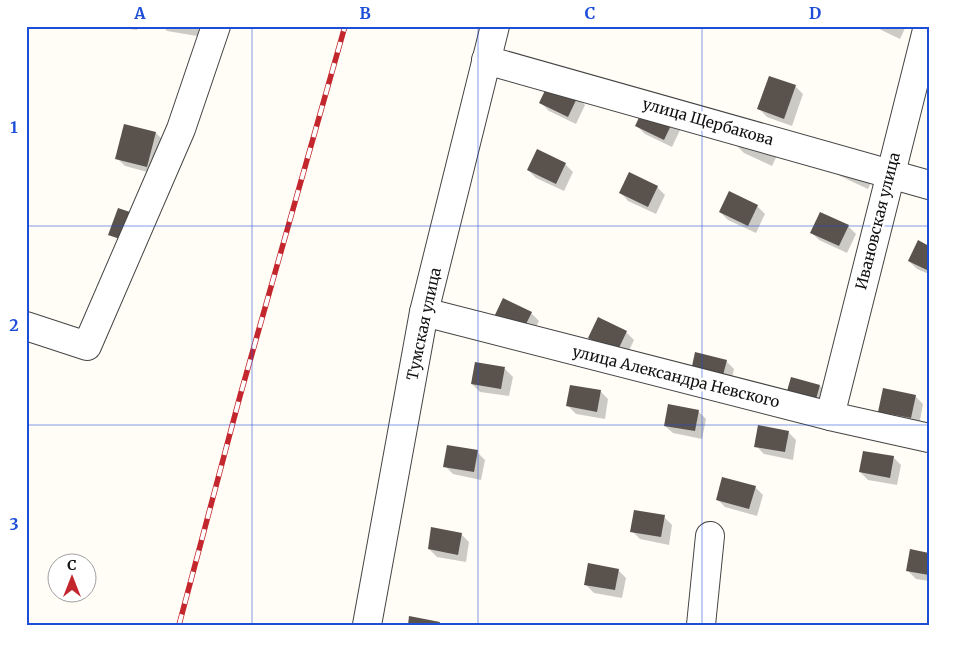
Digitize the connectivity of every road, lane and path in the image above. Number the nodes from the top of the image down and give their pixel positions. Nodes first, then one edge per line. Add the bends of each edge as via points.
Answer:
1 (216, 26) edge
2 (495, 26) edge
3 (928, 26) edge
4 (486, 60) junction
5 (890, 174) junction
6 (929, 184) edge
7 (424, 312) junction
8 (26, 326) edge
9 (830, 416) junction
10 (929, 438) edge
11 (710, 536) dead end
12 (368, 625) edge
13 (701, 625) edge

1 - 8 street via 181,129 87,346
2 - 4 street, Тумская улица
3 - 5 street, Ивановская улица
4 - 5 street, улица Щербакова
4 - 7 street, Тумская улица
5 - 6 street, улица Щербакова
5 - 9 street, Ивановская улица
7 - 9 street, улица Александра Невского
7 - 12 street, Тумская улица
9 - 10 street, улица Александра Невского
11 - 13 street

